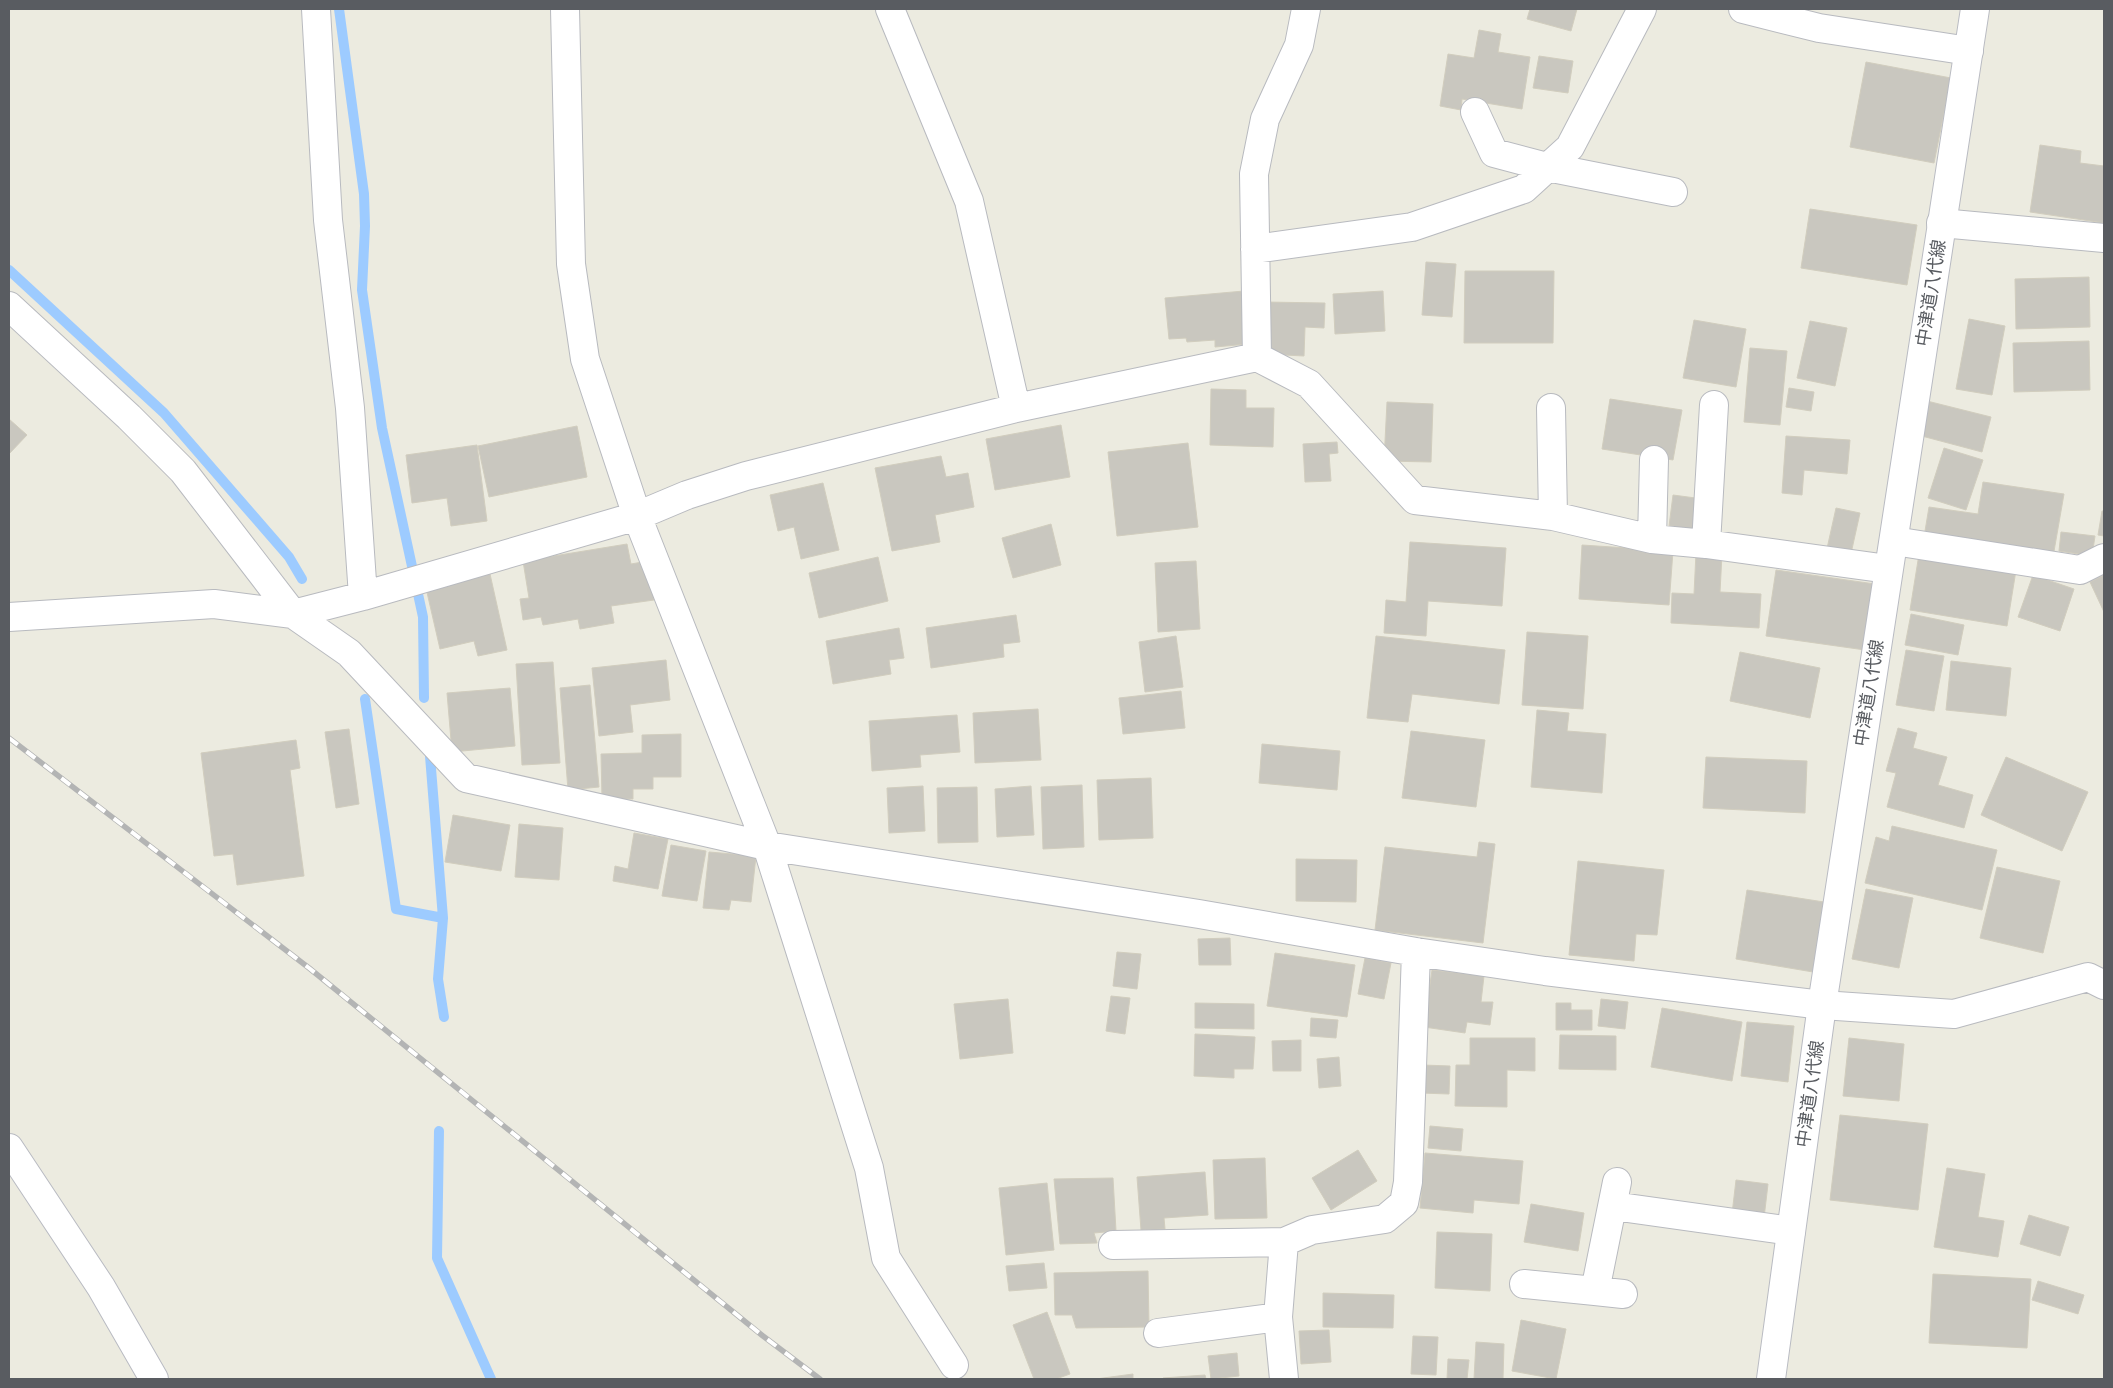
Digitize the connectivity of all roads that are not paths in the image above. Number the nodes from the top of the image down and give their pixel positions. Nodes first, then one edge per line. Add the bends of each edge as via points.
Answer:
1 (316, 9) edge
2 (565, 9) edge
3 (890, 9) edge
4 (1306, 9) edge
5 (1642, 9) edge
6 (1743, 9) edge
7 (1976, 9) edge
8 (1969, 51) junction
9 (1475, 112) dead end
10 (1547, 167) junction
11 (1673, 192) dead end
12 (1941, 223) junction
13 (2104, 238) edge
14 (1255, 249) junction
15 (9, 306) edge
16 (1257, 357) junction
17 (1714, 404) dead end
18 (1016, 408) junction
19 (1551, 408) dead end
20 (1654, 460) dead end
21 (637, 516) junction
22 (1552, 516) junction
23 (1652, 539) junction
24 (1894, 541) junction
25 (1706, 544) junction
26 (2104, 558) edge
27 (1888, 569) junction
28 (363, 596) junction
29 (293, 614) junction
30 (9, 618) edge
31 (766, 846) junction
32 (1416, 952) junction
33 (2104, 985) edge
34 (1822, 1005) junction
35 (9, 1148) edge
36 (1791, 1231) junction
37 (1284, 1242) junction
38 (1113, 1245) dead end
39 (1524, 1284) dead end
40 (1596, 1291) junction
41 (1623, 1294) dead end
42 (1278, 1317) junction
43 (1158, 1333) dead end
44 (954, 1365) dead end
45 (154, 1379) edge
46 (1284, 1379) edge
47 (1771, 1379) edge

1 - 28 street via 328,220 350,408
2 - 21 street via 571,264 585,359
3 - 18 street via 970,201
4 - 14 street via 1299,45 1263,128 1254,174
5 - 10 street via 1570,147
6 - 8 street via 1819,28
7 - 8 street, 中津道八代線
8 - 12 street, 中津道八代線
9 - 10 street via 1494,154
10 - 11 street
10 - 14 street via 1524,189 1412,227
12 - 13 street
12 - 24 street, 中津道八代線
14 - 16 street
15 - 29 street via 183,471
16 - 18 street
16 - 22 street via 1309,384 1415,500
17 - 25 street
18 - 21 street via 746,476 687,494
19 - 22 street
20 - 23 street
21 - 28 street
21 - 31 street
22 - 23 street
23 - 25 street
24 - 26 street via 2080,570
24 - 27 street, 中津道八代線
25 - 27 street
27 - 34 street, 中津道八代線
28 - 29 street
29 - 30 street via 214,604
29 - 31 street via 349,653 466,778
31 - 32 street via 1199,914
31 - 44 street via 869,1168 886,1258
32 - 34 street
32 - 37 street via 1408,1182 1404,1203 1385,1219 1312,1230
33 - 34 street via 2088,977 1954,1014
34 - 36 street, 中津道八代線
35 - 45 street via 101,1287
36 - 40 street via 1615,1194
36 - 47 street, 中津道八代線
37 - 38 street
37 - 42 street
39 - 40 street
40 - 41 street
42 - 43 street
42 - 46 street

